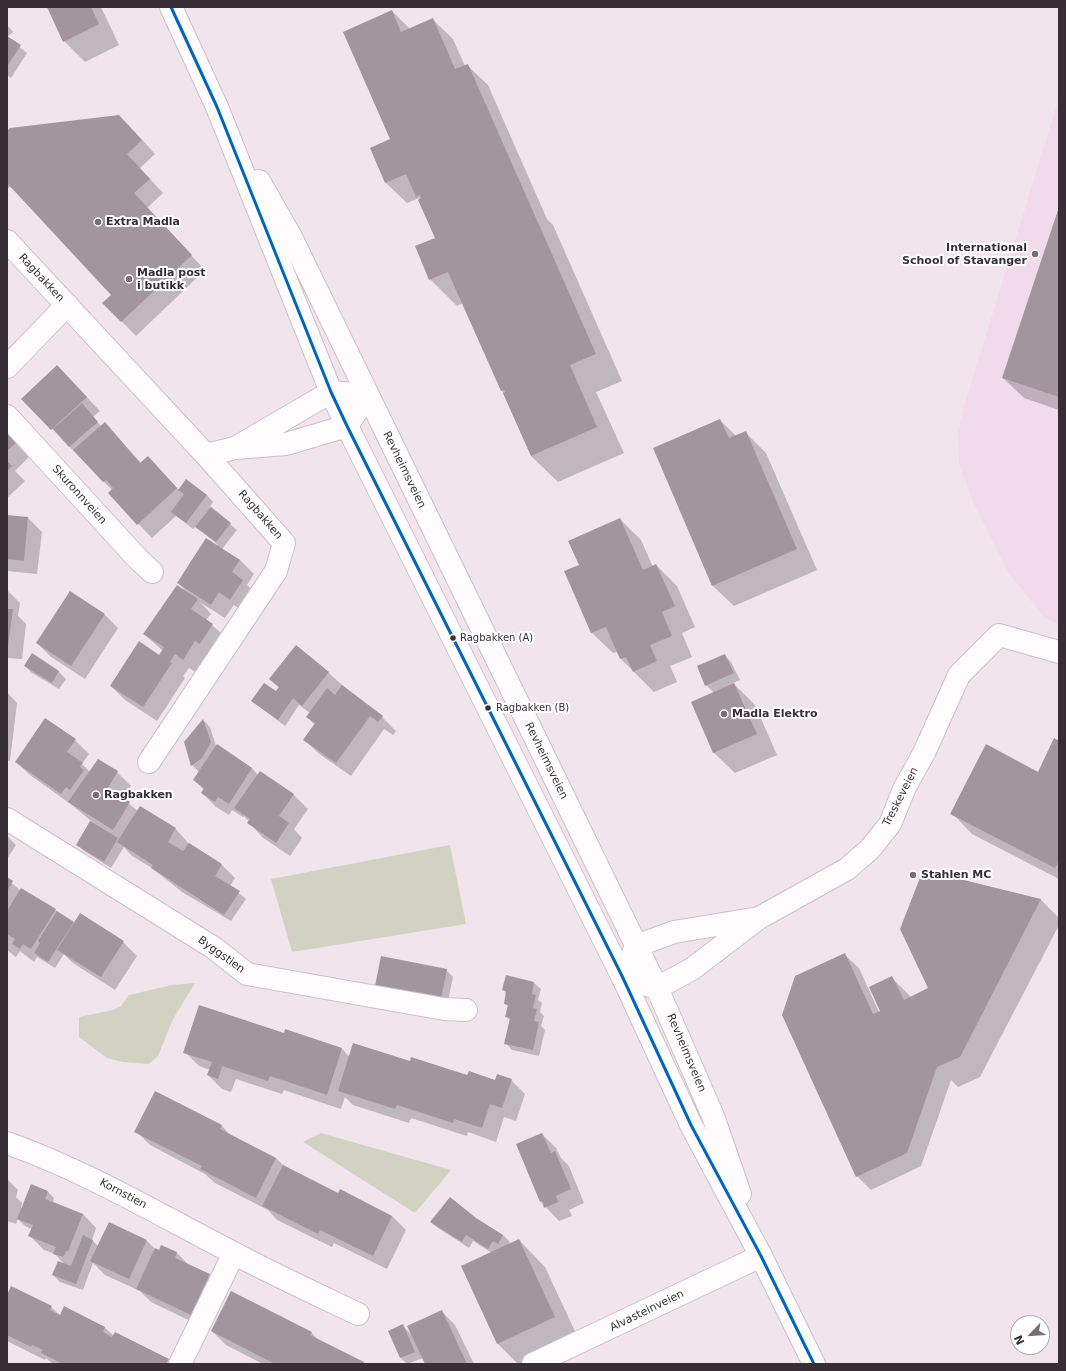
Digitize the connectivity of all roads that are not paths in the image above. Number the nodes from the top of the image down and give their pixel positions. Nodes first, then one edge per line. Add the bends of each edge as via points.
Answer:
1 (171, 7) edge
2 (217, 107) junction
3 (7, 241) edge
4 (67, 305) junction
5 (7, 367) edge
6 (331, 392) junction
7 (367, 395) junction
8 (7, 416) edge
9 (347, 426) junction
10 (235, 448) junction
11 (206, 455) junction
12 (152, 572) dead end
13 (1059, 652) edge
14 (149, 762) dead end
15 (7, 819) edge
16 (758, 918) junction
17 (636, 946) junction
18 (623, 978) junction
19 (657, 988) junction
20 (466, 1010) dead end
21 (7, 1143) edge
22 (234, 1254) junction
23 (761, 1256) junction
24 (358, 1314) dead end
25 (180, 1364) edge
26 (533, 1364) edge
27 (814, 1364) edge

1 - 2 street, Revheimsveien
2 - 6 street, Revheimsveien
2 - 7 street, Revheimsveien via 291,237
3 - 4 street, Ragbakken
4 - 5 street
4 - 11 street, Ragbakken
6 - 7 street
6 - 9 street, Revheimsveien
6 - 10 street
7 - 9 street
7 - 17 street, Revheimsveien
8 - 12 street, Skuronnveien
9 - 10 street via 286,444
9 - 18 street, Revheimsveien
10 - 11 street
11 - 14 street, Ragbakken via 284,543 276,571
13 - 16 street, Treskeveien via 1000,635 959,675 890,824 870,849 847,869
15 - 20 street, Byggstien via 214,948 247,974 444,1009
16 - 17 street, Treskeveien via 674,932
16 - 19 street, Treskeveien via 692,969
17 - 18 street
17 - 19 street, Revheimsveien
18 - 19 street
18 - 23 street, Revheimsveien via 691,1125
19 - 23 street, Revheimsveien via 713,1116
21 - 22 street, Kornstien via 89,1176
22 - 24 street, Kornstien
22 - 25 street
23 - 26 street, Alvasteinveien
23 - 27 street, Revheimsveien

